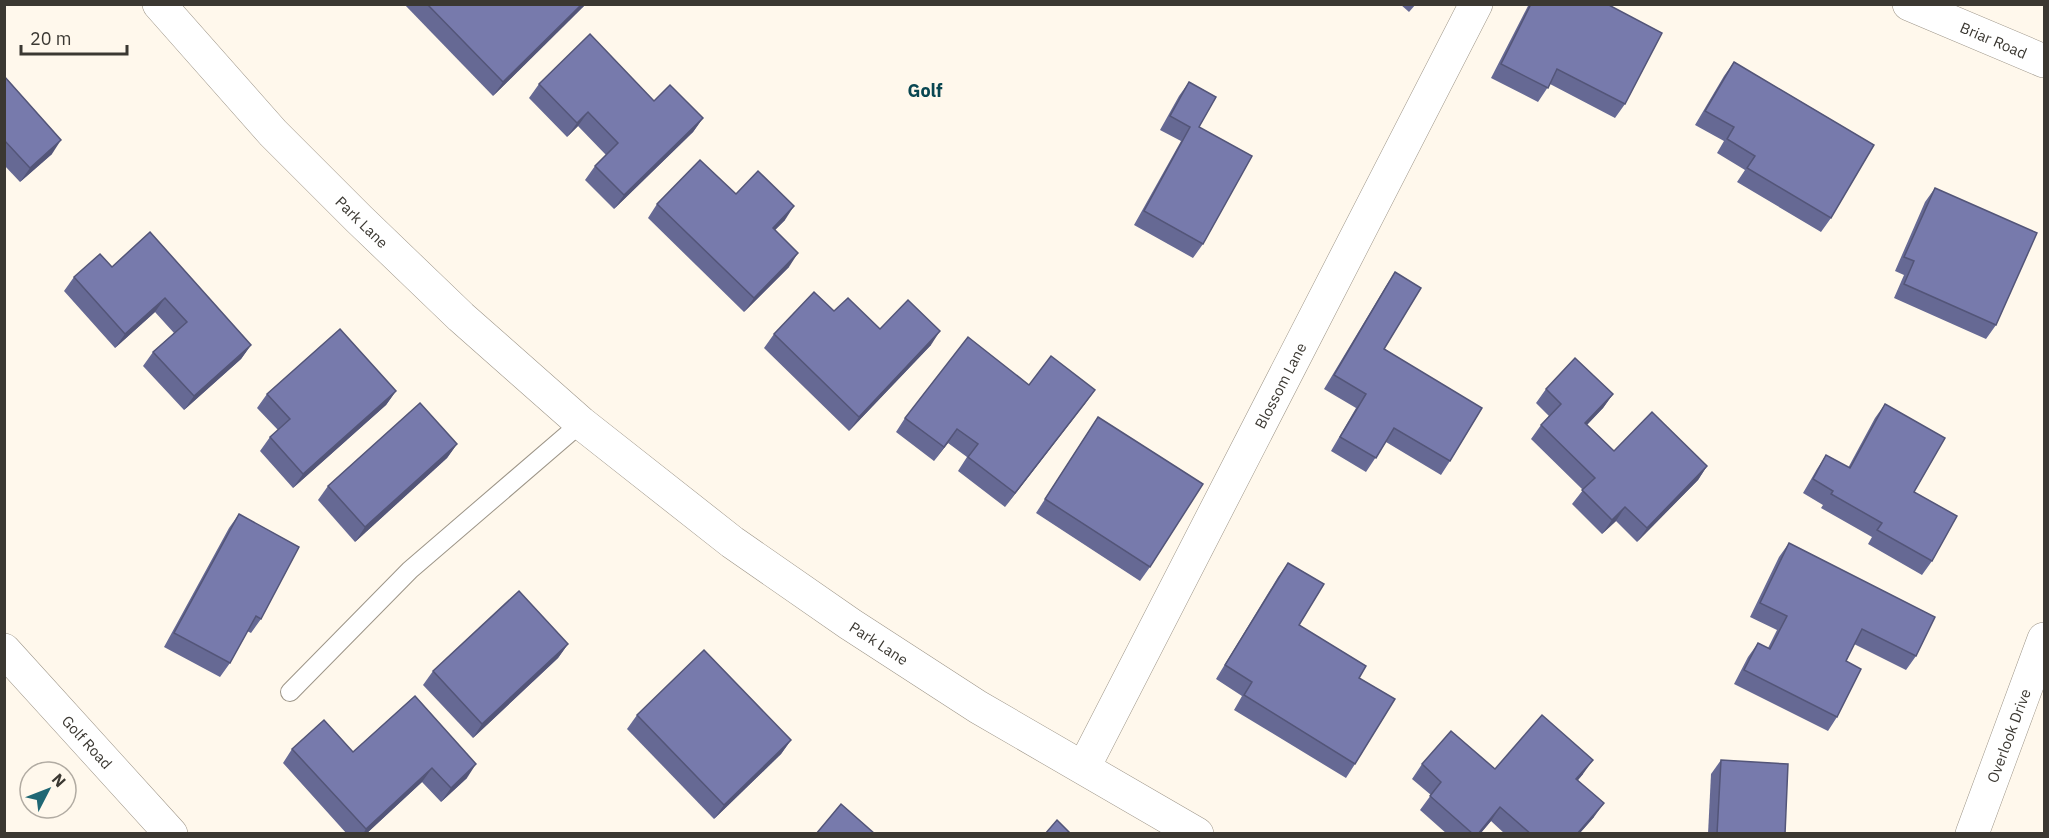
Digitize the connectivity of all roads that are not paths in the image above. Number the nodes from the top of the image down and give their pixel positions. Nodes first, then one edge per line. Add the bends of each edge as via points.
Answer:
1 (159, 4) edge
2 (1476, 4) edge
3 (1909, 4) edge
4 (2044, 61) edge
5 (581, 423) junction
6 (2044, 639) edge
7 (4, 650) edge
8 (290, 692) dead end
9 (1084, 767) junction
10 (171, 834) edge
11 (1197, 834) edge
12 (1972, 834) edge

1 - 5 street, Park Lane via 273,133 359,219 461,317
2 - 9 street, Blossom Lane
3 - 4 street, Briar Road
5 - 8 lane via 410,570
5 - 9 street, Park Lane via 732,542 840,617 978,707
6 - 12 street, Overlook Drive
7 - 10 street, Golf Road
9 - 11 street, Park Lane

